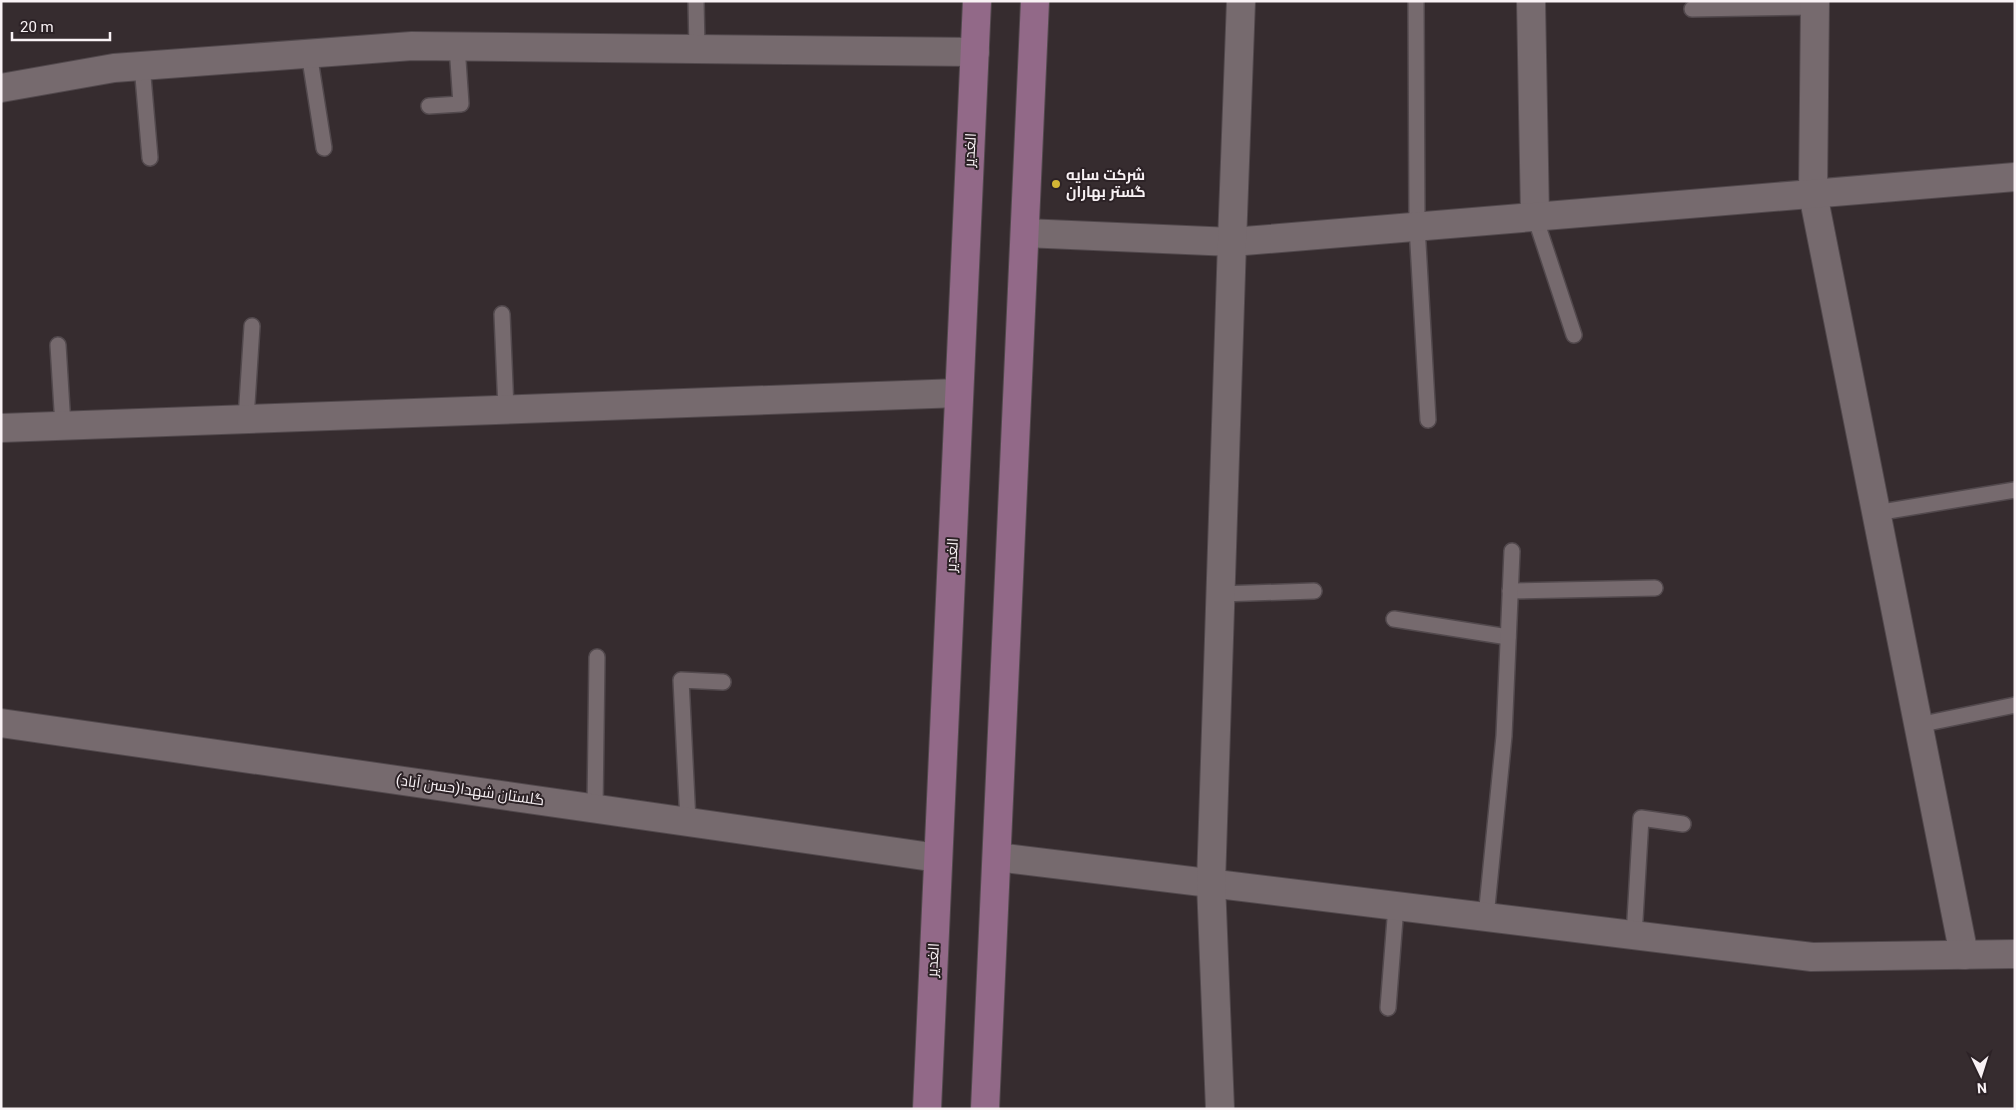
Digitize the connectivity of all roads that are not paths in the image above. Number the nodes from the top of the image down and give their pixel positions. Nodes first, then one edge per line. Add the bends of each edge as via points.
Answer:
1 (696, 1) edge
2 (977, 1) edge
3 (1035, 1) edge
4 (1241, 1) edge
5 (1416, 1) edge
6 (1531, 1) edge
7 (1815, 4) edge
8 (1692, 9) dead end
9 (457, 46) junction
10 (697, 49) junction
11 (975, 52) junction
12 (309, 53) junction
13 (142, 65) junction
14 (1, 88) edge
15 (429, 106) dead end
16 (324, 148) dead end
17 (150, 158) dead end
18 (2015, 177) edge
19 (1812, 194) junction
20 (1535, 216) junction
21 (1417, 226) junction
22 (1025, 233) junction
23 (1232, 242) junction
24 (502, 314) dead end
25 (252, 326) dead end
26 (1574, 335) dead end
27 (58, 345) dead end
28 (960, 392) junction
29 (506, 410) junction
30 (246, 419) junction
31 (1428, 420) dead end
32 (63, 426) junction
33 (1, 428) edge
34 (2015, 490) edge
35 (1876, 513) junction
36 (1512, 551) dead end
37 (1655, 588) dead end
38 (1314, 591) dead end
39 (1510, 591) junction
40 (1220, 594) junction
41 (1394, 618) dead end
42 (1508, 636) junction
43 (597, 657) dead end
44 (723, 682) dead end
45 (2015, 705) edge
46 (1, 723) edge
47 (1918, 725) junction
48 (595, 808) junction
49 (688, 822) junction
50 (1683, 824) dead end
51 (996, 857) junction
52 (938, 858) junction
53 (1211, 883) junction
54 (1396, 906) junction
55 (1486, 917) junction
56 (1634, 936) junction
57 (2015, 954) edge
58 (1964, 955) junction
59 (1388, 1008) dead end
60 (927, 1109) edge
61 (985, 1109) edge
62 (1220, 1109) edge

1 - 10 lane
2 - 11 main road, الغدیر
3 - 22 main road
4 - 23 street
5 - 21 lane
6 - 20 street
7 - 8 lane
7 - 19 street
9 - 10 street
9 - 12 street
9 - 15 lane via 461,104
10 - 11 street
11 - 28 main road, الغدیر
12 - 13 street
12 - 16 lane
13 - 14 street
13 - 17 lane
18 - 19 street
19 - 20 street
19 - 35 street
20 - 21 street
20 - 26 lane
21 - 23 street
21 - 31 lane
22 - 23 street
22 - 51 main road
23 - 40 street
24 - 29 lane
25 - 30 lane
27 - 32 lane
28 - 29 street
28 - 52 main road, الغدیر
29 - 30 street
30 - 32 street
32 - 33 street
34 - 35 lane
35 - 47 street
36 - 39 lane
37 - 39 lane
38 - 40 lane
39 - 42 lane
40 - 53 street
41 - 42 lane
42 - 55 lane via 1504,736
43 - 48 lane
44 - 49 lane via 680,680
45 - 47 lane
46 - 48 street, گلستان شهدا(حسن آباد)
47 - 58 street
48 - 49 street, گلستان شهدا(حسن آباد)
49 - 52 street, گلستان شهدا(حسن آباد)
50 - 56 lane via 1641,818
51 - 53 street
51 - 61 main road
52 - 60 main road, الغدیر
53 - 54 street
53 - 62 street
54 - 55 street
54 - 59 lane
55 - 56 street
56 - 58 street via 1812,957
57 - 58 street

